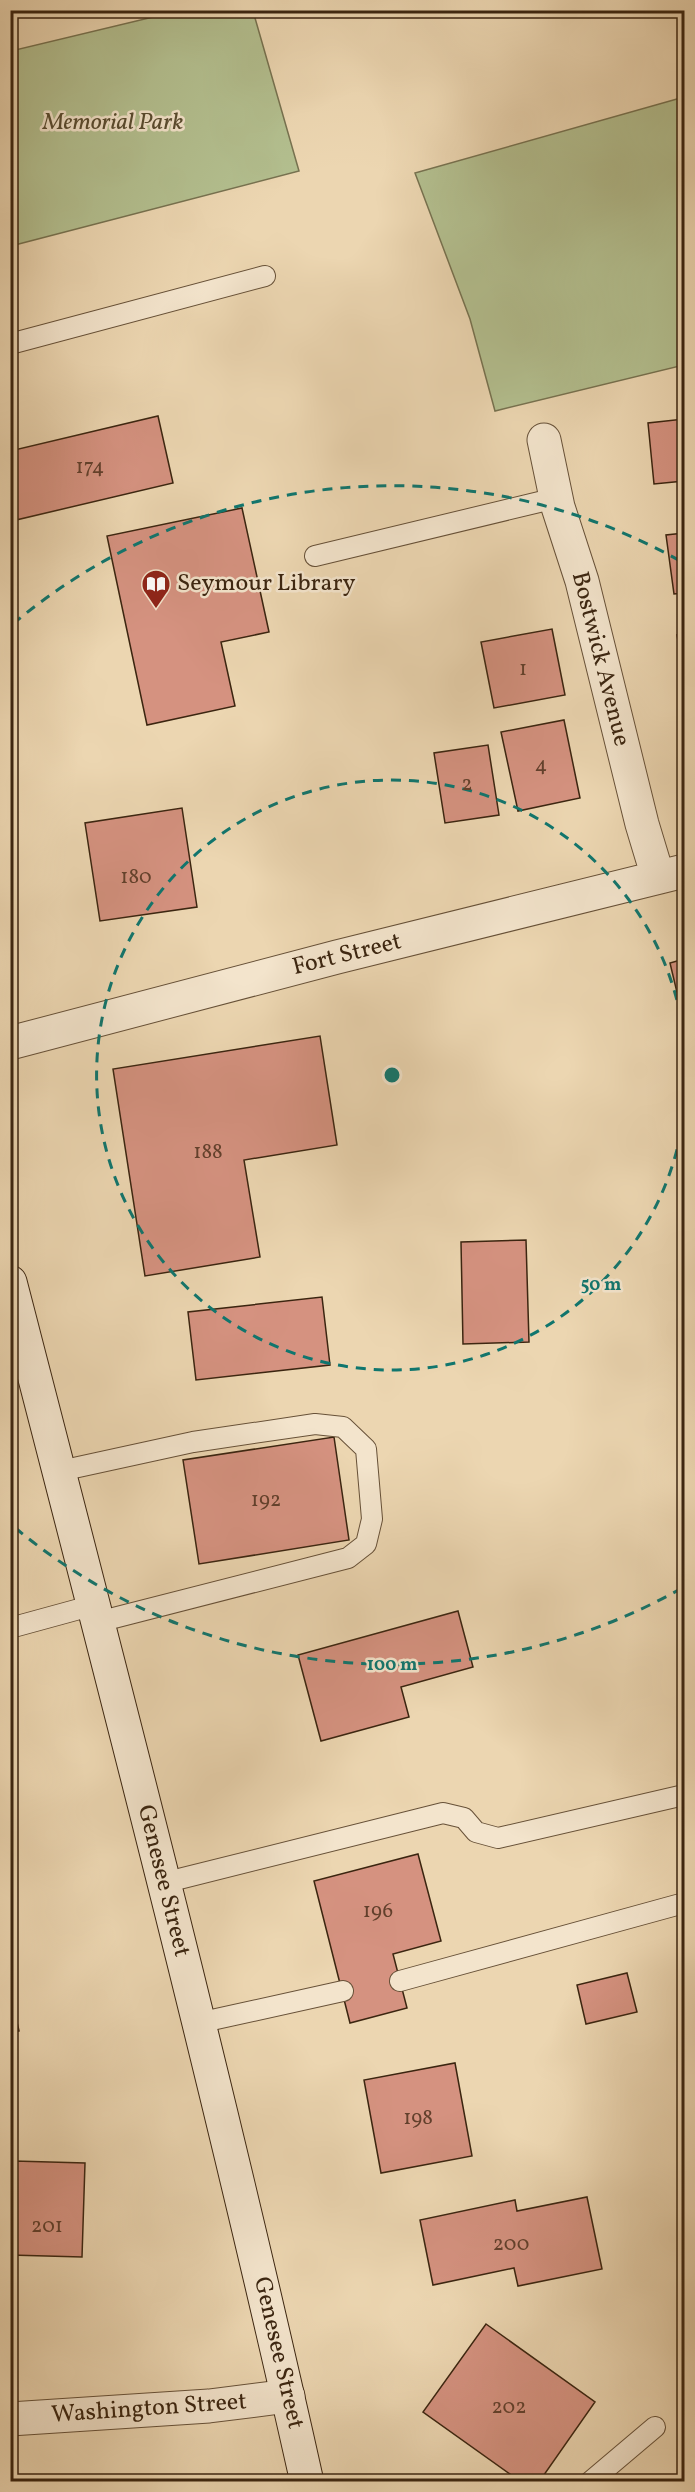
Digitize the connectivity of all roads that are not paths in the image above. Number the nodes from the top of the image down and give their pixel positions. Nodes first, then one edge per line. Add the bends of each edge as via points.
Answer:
1 (265, 276) dead end
2 (10, 344) edge
3 (544, 440) dead end
4 (556, 498) junction
5 (315, 556) dead end
6 (671, 874) edge
7 (10, 1043) edge
8 (10, 1282) edge
9 (60, 1472) junction
10 (96, 1613) junction
11 (10, 1628) edge
12 (684, 1795) edge
13 (163, 1883) junction
14 (684, 1903) edge
15 (400, 1981) dead end
16 (343, 1991) dead end
17 (198, 2023) junction
18 (288, 2396) junction
19 (10, 2419) edge
20 (655, 2427) dead end
21 (307, 2481) edge
22 (590, 2481) edge

1 - 2 lane
3 - 4 street, Bostwick Avenue
4 - 5 lane
4 - 6 street, Bostwick Avenue via 582,581 642,824
6 - 7 street, Fort Street
8 - 9 street, Genesee Street
9 - 10 street, Genesee Street
9 - 10 lane via 194,1442 315,1424 343,1427 366,1449 372,1519 366,1544 348,1558
10 - 11 lane
10 - 13 street, Genesee Street
12 - 13 lane via 498,1838 476,1832 464,1818 443,1813
13 - 17 street, Genesee Street
14 - 15 lane
16 - 17 lane
17 - 18 street, Genesee Street
18 - 19 street, Washington Street via 209,2406
18 - 21 street, Genesee Street
20 - 22 lane

